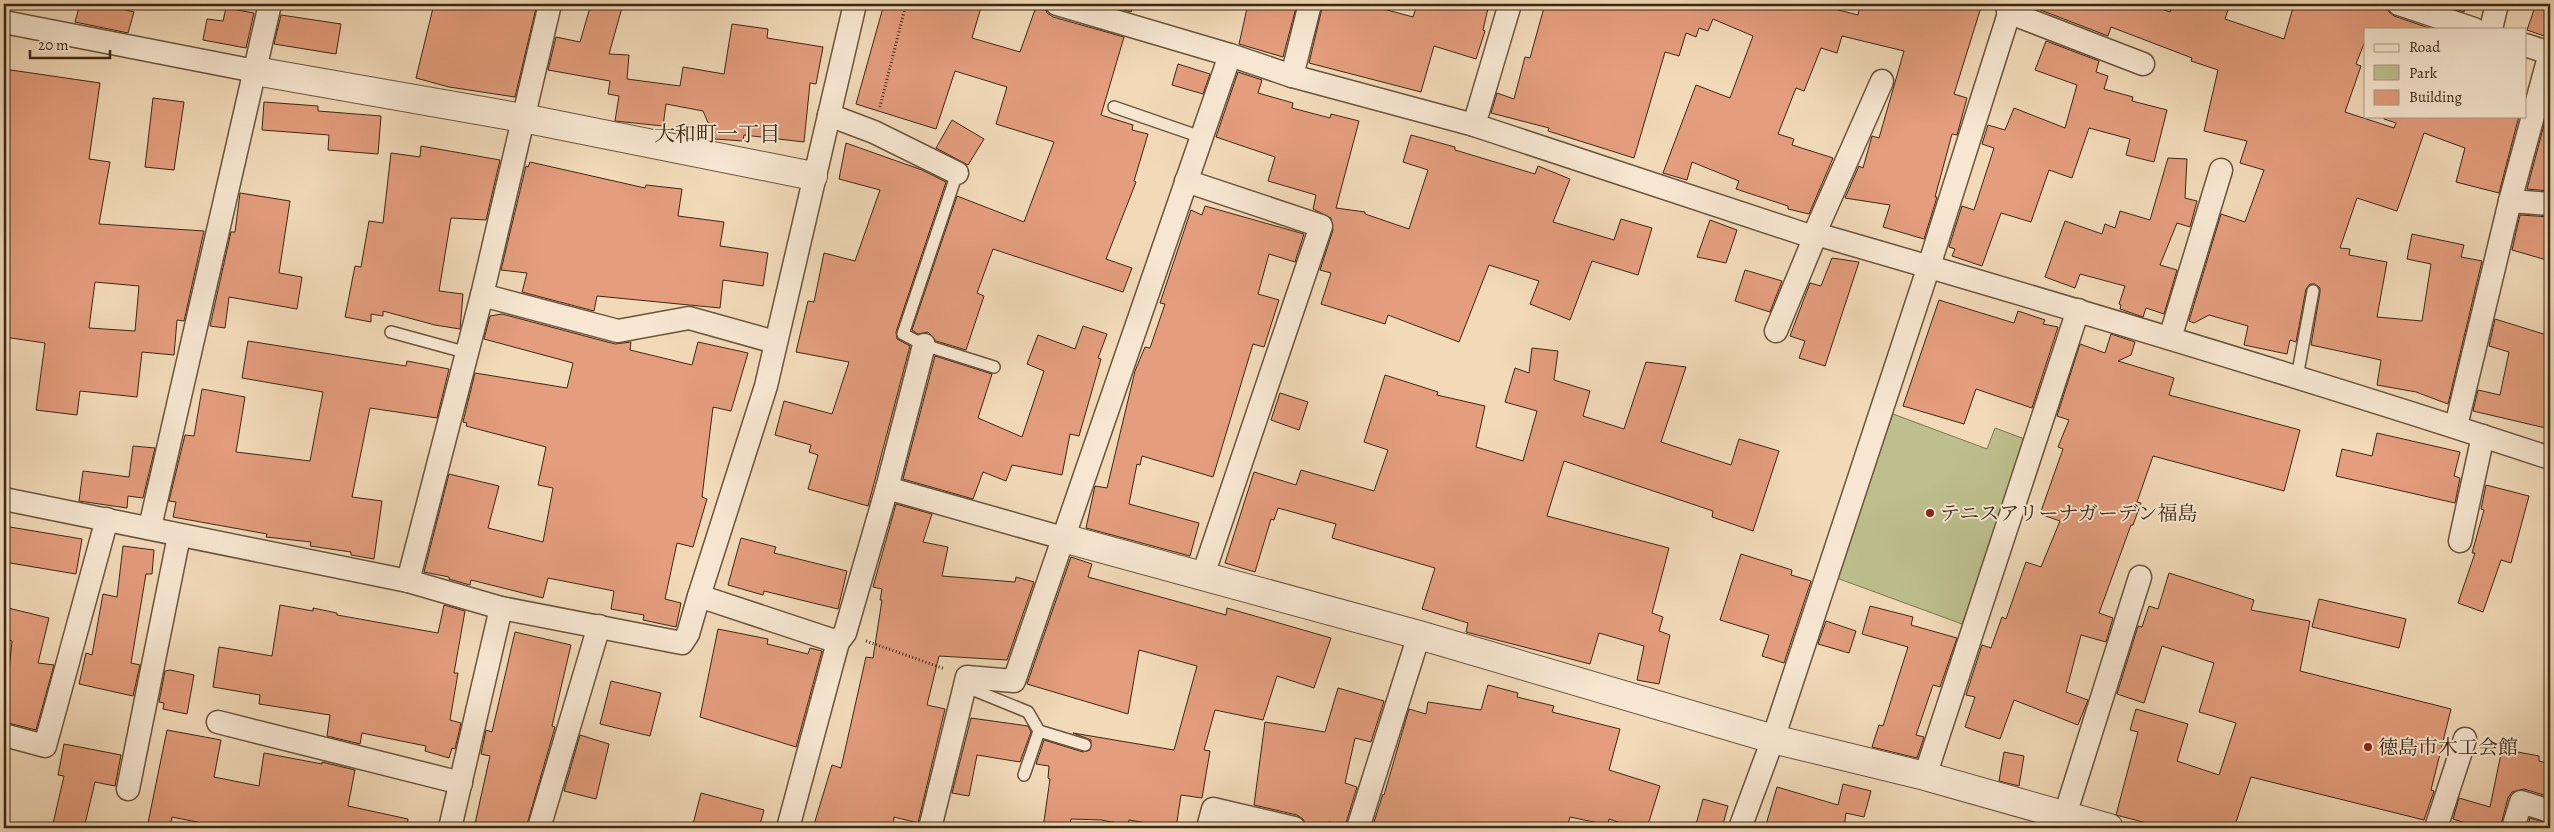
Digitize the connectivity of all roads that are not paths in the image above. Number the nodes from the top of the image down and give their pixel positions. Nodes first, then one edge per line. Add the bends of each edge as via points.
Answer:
1 (270, 4) edge
2 (550, 4) edge
3 (855, 4) edge
4 (1056, 4) edge
5 (1310, 4) edge
6 (1510, 4) edge
7 (2399, 4) edge
8 (2497, 4) edge
9 (1088, 8) edge
10 (2010, 8) edge
11 (4, 22) edge
12 (2471, 28) edge
13 (2491, 28) edge
14 (2526, 45) edge
15 (2550, 53) edge
16 (1230, 55) junction
17 (2143, 64) dead end
18 (255, 71) junction
19 (1292, 76) junction
20 (1882, 81) dead end
21 (1114, 107) dead end
22 (829, 115) junction
23 (523, 118) junction
24 (1474, 125) junction
25 (1201, 137) junction
26 (2221, 170) dead end
27 (957, 173) joint
28 (813, 176) junction
29 (1186, 181) junction
30 (2510, 201) junction
31 (2550, 204) edge
32 (1815, 235) junction
33 (1929, 266) junction
34 (2313, 291) dead end
35 (482, 295) junction
36 (2078, 310) junction
37 (1776, 331) dead end
38 (391, 332) dead end
39 (2170, 338) junction
40 (775, 342) junction
41 (924, 346) junction
42 (468, 353) junction
43 (994, 367) dead end
44 (2297, 377) junction
45 (2456, 426) junction
46 (2483, 436) junction
47 (2550, 458) edge
48 (887, 488) junction
49 (4, 499) edge
50 (106, 520) junction
51 (150, 527) junction
52 (179, 536) junction
53 (1063, 538) junction
54 (2460, 540) dead end
55 (2140, 577) dead end
56 (1202, 578) junction
57 (408, 581) junction
58 (699, 596) junction
59 (501, 608) junction
60 (599, 626) junction
61 (1419, 635) junction
62 (842, 637) junction
63 (965, 681) junction
64 (218, 722) dead end
65 (1039, 731) junction
66 (4, 736) edge
67 (1773, 739) junction
68 (2465, 739) dead end
69 (1085, 745) dead end
70 (1024, 775) dead end
71 (1924, 776) junction
72 (461, 783) junction
73 (128, 789) dead end
74 (2550, 811) edge
75 (2065, 815) junction
76 (450, 828) edge
77 (539, 828) edge
78 (788, 828) edge
79 (930, 828) edge
80 (1208, 828) edge
81 (1294, 828) edge
82 (1358, 828) edge
83 (1740, 828) edge
84 (2109, 828) edge
85 (2436, 828) edge
86 (2513, 828) edge

1 - 18 street
2 - 23 street
3 - 22 street
4 - 9 street
5 - 19 street
6 - 24 street
7 - 12 street
8 - 13 street
9 - 16 street
10 - 17 street
10 - 33 street
11 - 18 street
14 - 15 street
15 - 30 street
16 - 19 street
16 - 25 street
18 - 23 street
18 - 51 street
19 - 24 street
20 - 32 street
21 - 25 lane
22 - 27 street via 874,132
22 - 28 street
23 - 28 street
23 - 35 street
24 - 32 street
25 - 29 street
26 - 39 street
27 - 41 lane via 903,334
28 - 40 street
29 - 53 street
29 - 56 street via 1321,226
30 - 31 street
30 - 45 street
32 - 33 street
32 - 37 street
33 - 36 street
33 - 67 street
34 - 44 lane
35 - 40 street via 618,331 689,318
35 - 42 street
36 - 39 street
36 - 71 street
38 - 42 lane
39 - 44 street
40 - 58 street via 766,386
41 - 43 lane
41 - 48 street
42 - 57 street
44 - 45 street
45 - 46 street
46 - 47 street
46 - 54 street
48 - 53 street
48 - 62 street
49 - 50 street
50 - 51 street
50 - 66 street via 45,746
51 - 52 street
52 - 57 street
52 - 73 street
53 - 56 street
53 - 63 street via 1014,681
55 - 75 street
56 - 61 street
57 - 59 street
58 - 60 street via 688,634 682,643
58 - 62 street
59 - 60 street
59 - 72 street
60 - 77 street
61 - 67 street
61 - 82 street
62 - 78 street
63 - 65 lane via 1028,712
63 - 79 street
64 - 72 street
65 - 69 lane
65 - 70 lane
67 - 71 street
67 - 83 street
68 - 85 street
71 - 75 street
72 - 76 street
74 - 86 street via 2521,802
75 - 84 street
80 - 81 street via 1213,809

